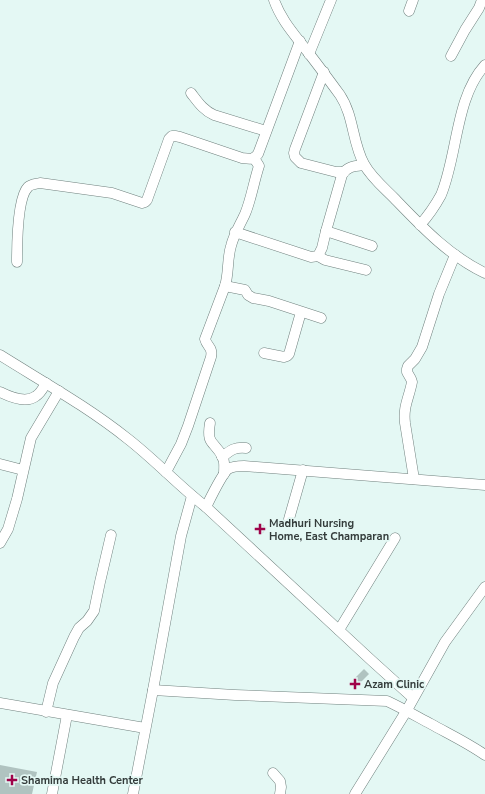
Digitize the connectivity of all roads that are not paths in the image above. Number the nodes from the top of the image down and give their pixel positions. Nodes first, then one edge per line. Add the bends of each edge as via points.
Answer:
1 (274, 0) edge
2 (331, 0) edge
3 (412, 0) edge
4 (482, 0) edge
5 (409, 11) dead end
6 (300, 41) junction
7 (309, 54) junction
8 (451, 56) dead end
9 (485, 65) edge
10 (324, 72) junction
11 (191, 93) dead end
12 (266, 131) junction
13 (254, 158) junction
14 (364, 165) junction
15 (344, 172) junction
16 (420, 225) junction
17 (326, 230) junction
18 (235, 232) junction
19 (372, 246) dead end
20 (455, 255) junction
21 (318, 256) junction
22 (17, 262) dead end
23 (366, 270) dead end
24 (485, 273) edge
25 (225, 286) junction
26 (301, 312) junction
27 (321, 318) dead end
28 (264, 353) dead end
29 (0, 355) edge
30 (46, 383) junction
31 (58, 391) junction
32 (0, 392) edge
33 (210, 423) dead end
34 (246, 448) dead end
35 (222, 457) junction
36 (0, 464) edge
37 (23, 470) junction
38 (303, 470) junction
39 (166, 472) junction
40 (224, 474) junction
41 (414, 479) junction
42 (485, 485) edge
43 (192, 496) junction
44 (206, 507) junction
45 (289, 518) dead end
46 (111, 535) dead end
47 (395, 538) dead end
48 (0, 543) edge
49 (485, 587) edge
50 (339, 630) junction
51 (153, 690) junction
52 (414, 698) junction
53 (0, 703) edge
54 (407, 710) junction
55 (46, 712) junction
56 (67, 715) junction
57 (145, 728) junction
58 (485, 755) edge
59 (273, 773) dead end
60 (52, 794) edge
61 (133, 794) edge
62 (280, 794) edge
63 (355, 794) edge

1 - 6 street via 282,18
2 - 7 street
3 - 5 street
4 - 8 street
6 - 7 street
6 - 12 street
7 - 10 street
9 - 16 street via 468,92 441,193
10 - 14 street via 346,104
10 - 15 street via 294,153 301,163
11 - 12 street via 207,112
12 - 13 street via 258,154
13 - 18 street via 259,166 245,214
13 - 22 street via 242,158 172,136 147,200 142,203 112,193 33,184 28,187 22,202 17,232
14 - 15 street via 352,167
14 - 16 street via 372,177
15 - 17 street
16 - 20 street
17 - 19 street
17 - 21 street
18 - 21 street via 308,256
18 - 25 street
20 - 24 street
20 - 41 street via 422,347 407,369 412,382 404,414
21 - 23 street
25 - 26 street via 242,288 253,298
25 - 39 street via 205,339 211,349 211,357 181,444
26 - 27 street
26 - 28 street via 289,354 284,357
29 - 30 street
30 - 31 street
30 - 32 street via 39,394 26,400
31 - 37 street via 31,438
31 - 39 street via 127,438
33 - 35 street via 209,438
34 - 35 street via 236,447
35 - 40 street
36 - 37 street
37 - 48 street via 8,529
38 - 40 street via 244,466 234,467
38 - 41 street
38 - 45 street
39 - 43 street
40 - 44 street
41 - 42 street
43 - 44 street
43 - 51 street via 181,536
44 - 50 street
46 - 55 street via 94,611 74,637 53,683
47 - 50 street
49 - 52 street via 446,642
50 - 52 street
51 - 54 street via 387,700
51 - 57 street
52 - 54 street
53 - 55 street
54 - 58 street
54 - 63 street
55 - 56 street
56 - 57 street
56 - 60 street
57 - 61 street
59 - 62 street via 280,781

